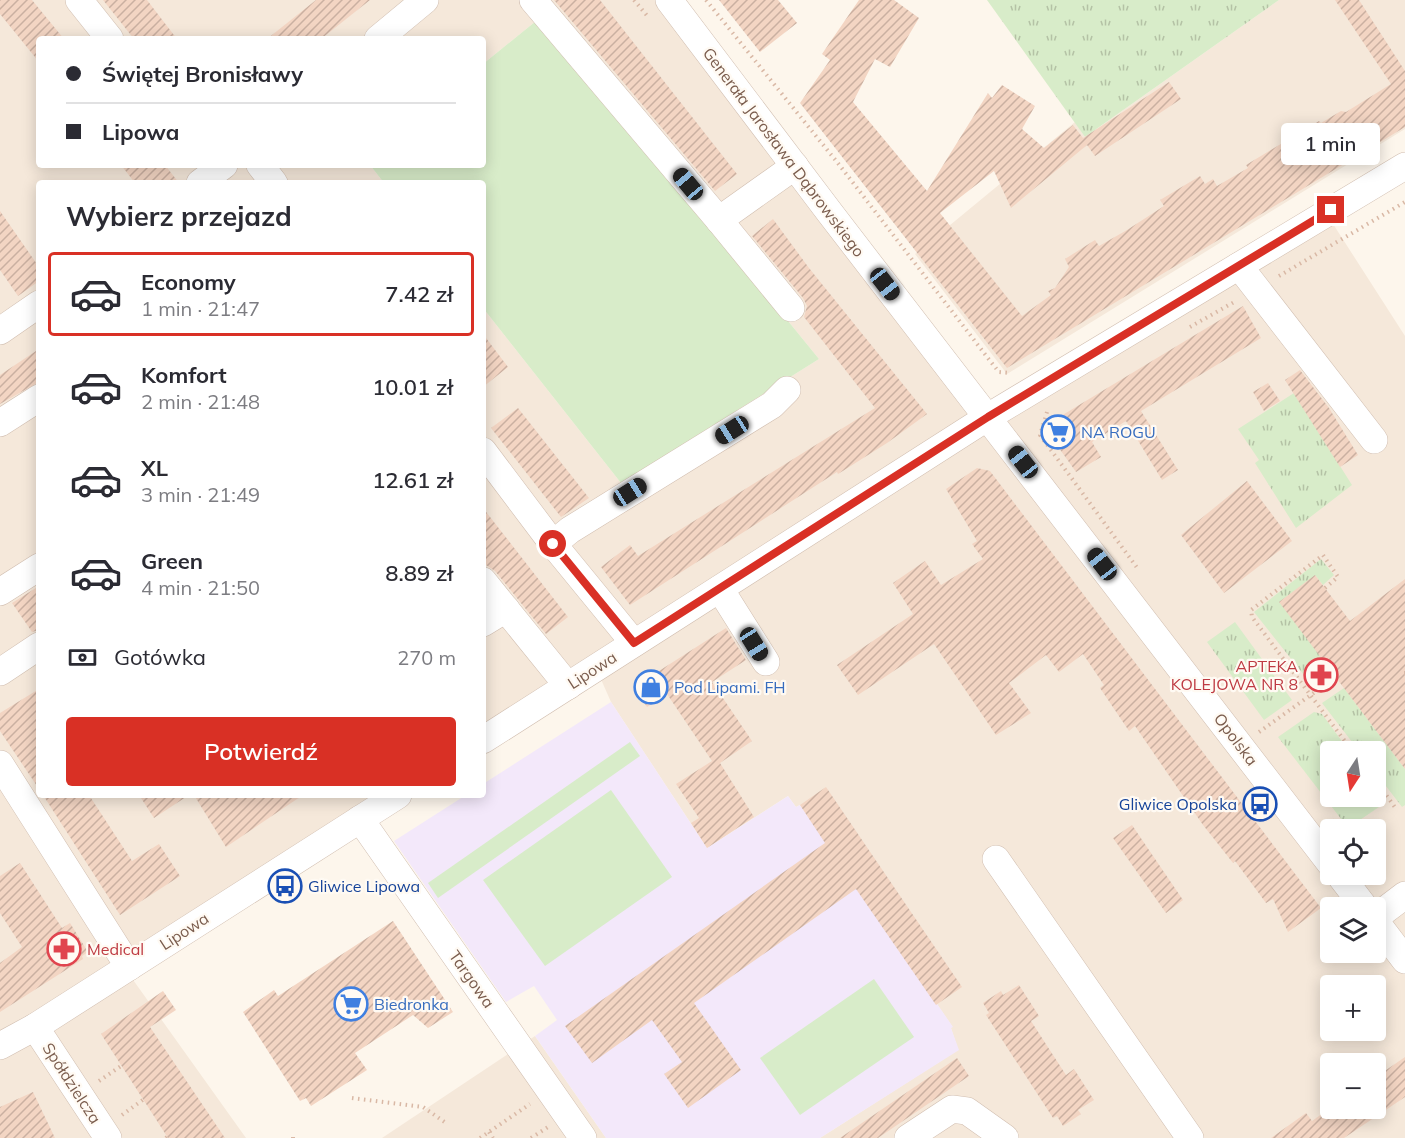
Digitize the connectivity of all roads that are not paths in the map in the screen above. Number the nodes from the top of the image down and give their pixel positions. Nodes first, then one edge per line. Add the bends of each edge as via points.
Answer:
1 (79, 0) edge
2 (425, 0) edge
3 (533, 0) edge
4 (669, 0) edge
5 (108, 36) edge
6 (382, 36) edge
7 (795, 166) junction
8 (1405, 166) edge
9 (262, 168) edge
10 (272, 180) edge
11 (718, 220) junction
12 (1239, 266) junction
13 (36, 306) edge
14 (791, 308) dead end
15 (0, 331) edge
16 (787, 390) dead end
17 (36, 400) edge
18 (988, 417) junction
19 (0, 423) edge
20 (1374, 440) dead end
21 (486, 456) edge
22 (553, 544) junction
23 (36, 569) edge
24 (486, 585) edge
25 (720, 589) junction
26 (0, 592) edge
27 (506, 609) junction
28 (486, 621) edge
29 (634, 643) junction
30 (36, 647) edge
31 (4, 662) edge
32 (766, 662) dead end
33 (568, 686) junction
34 (486, 738) edge
35 (0, 764) edge
36 (393, 798) edge
37 (360, 819) junction
38 (1320, 850) edge
39 (996, 859) dead end
40 (1405, 895) edge
41 (1386, 909) edge
42 (1386, 934) edge
43 (1405, 960) edge
44 (129, 968) junction
45 (35, 1027) junction
46 (0, 1046) edge
47 (111, 1129) edge
48 (583, 1138) edge
49 (908, 1138) edge
50 (1005, 1138) edge
51 (1190, 1138) edge

1 - 5 street
2 - 6 street
3 - 11 street
4 - 7 street, Generała Jarosława Dąbrowskiego
7 - 11 street
7 - 18 street, Generała Jarosława Dąbrowskiego
8 - 12 street, Lipowa
9 - 10 street
11 - 14 street
12 - 18 street, Lipowa
12 - 20 street
13 - 15 street
16 - 22 street via 772,405
17 - 19 street
18 - 25 street, Lipowa
18 - 38 street, Opolska
21 - 22 street
22 - 29 street
23 - 26 street
24 - 27 street
25 - 29 street, Lipowa
25 - 32 street
27 - 28 street
27 - 33 street
29 - 33 street, Lipowa
30 - 31 street
33 - 34 street, Lipowa
35 - 44 street
36 - 37 street, Lipowa
37 - 44 street, Lipowa
37 - 48 street, Targowa
39 - 51 street
40 - 41 street
42 - 43 street
44 - 45 street, Lipowa
45 - 46 street, Lipowa
45 - 47 street, Spółdzielcza
49 - 50 street via 952,1109 967,1111

